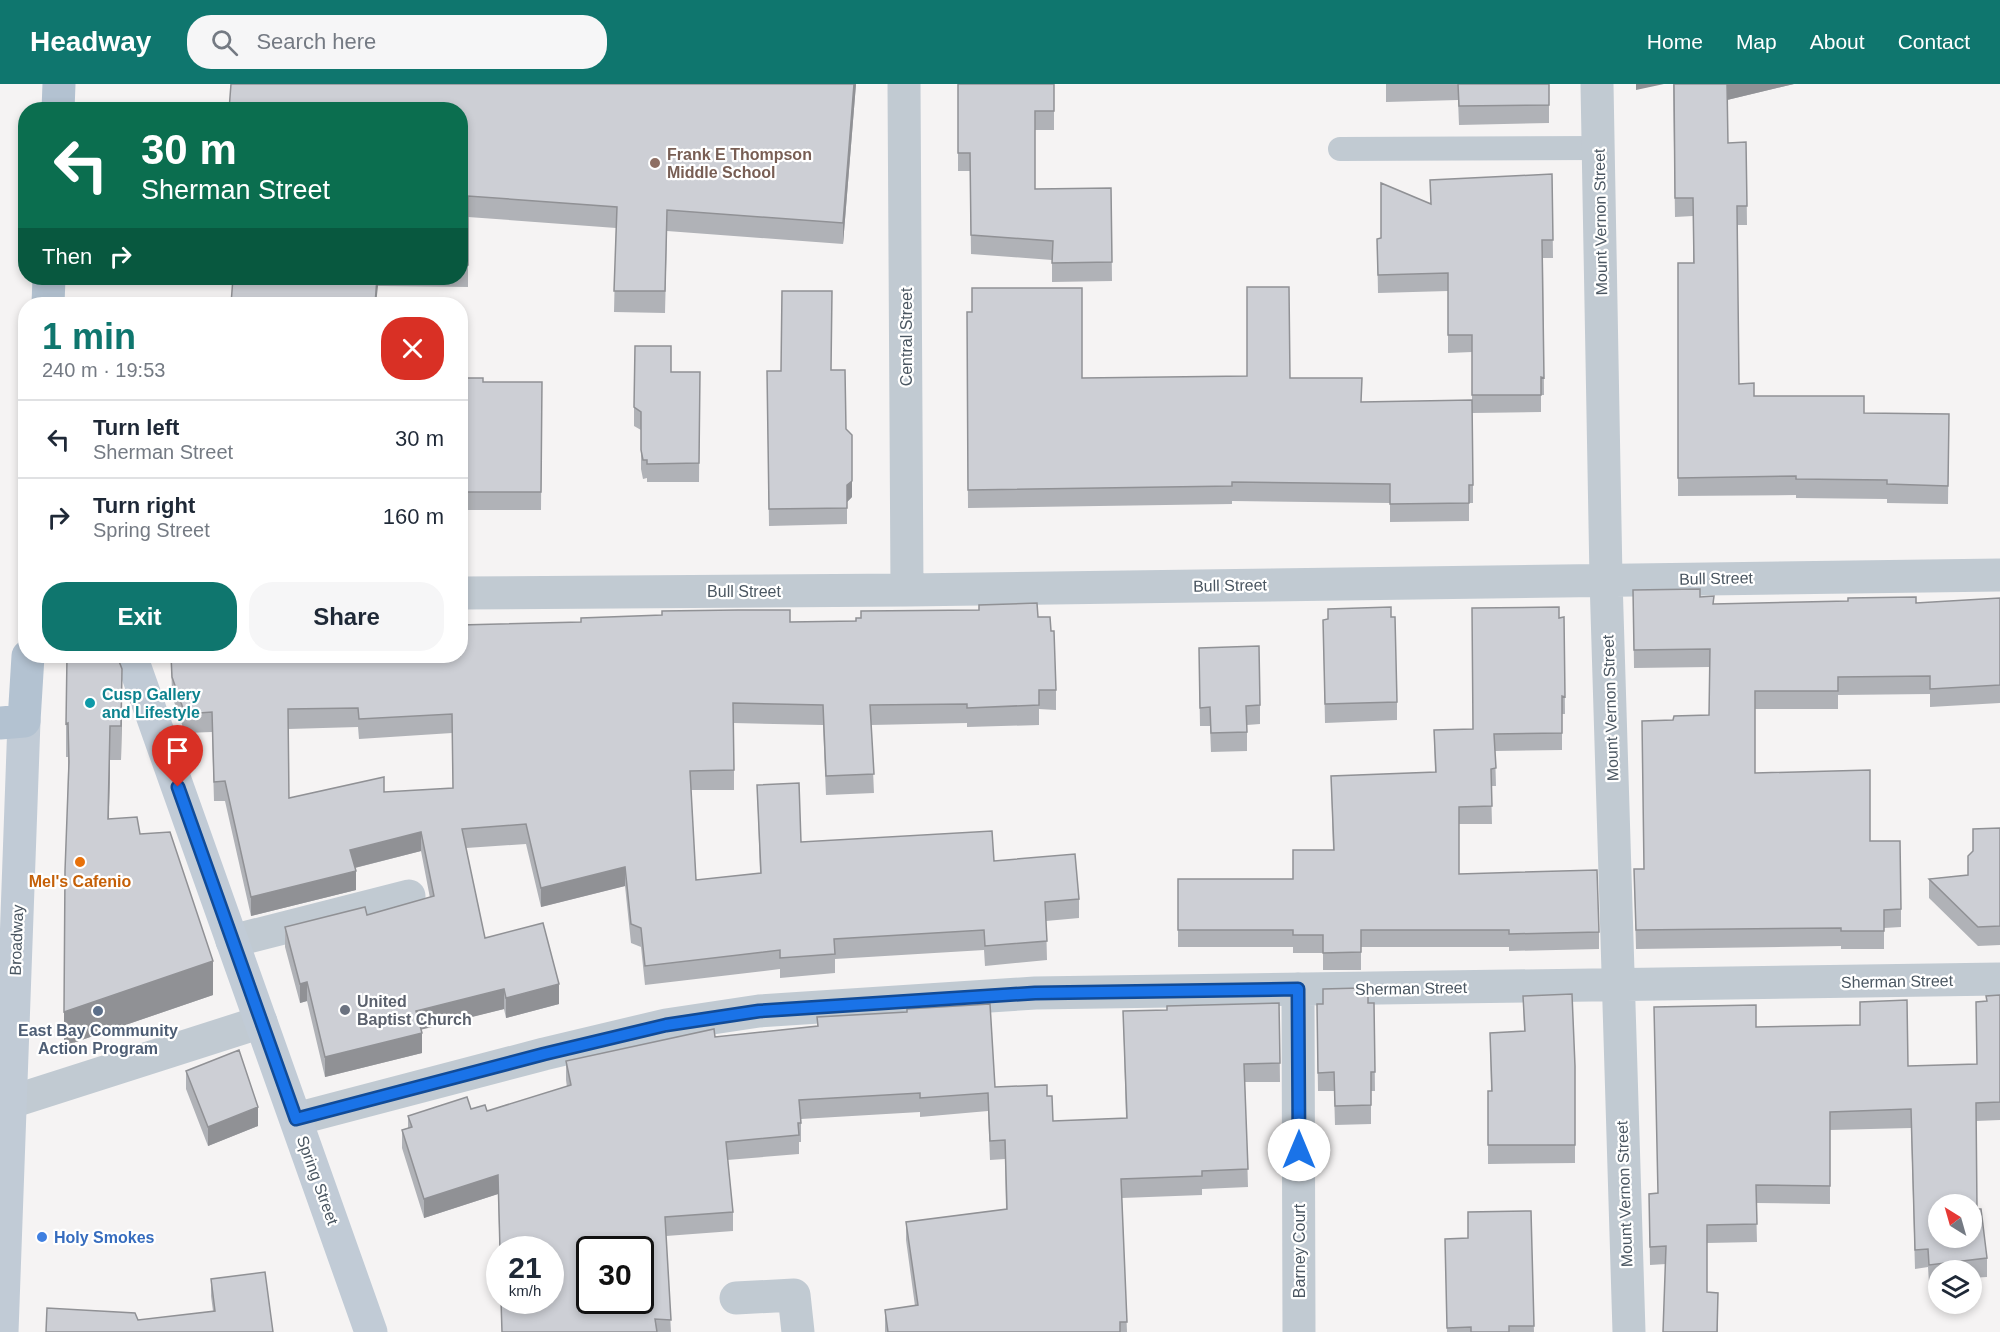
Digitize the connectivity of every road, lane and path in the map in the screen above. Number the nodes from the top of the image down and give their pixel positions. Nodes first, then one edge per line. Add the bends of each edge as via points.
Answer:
1 (59, 84) edge
2 (904, 84) edge
3 (1597, 84) edge
4 (58, 102) edge
5 (1598, 148) junction
6 (1340, 149) dead end
7 (2000, 575) edge
8 (1606, 579) junction
9 (907, 590) junction
10 (468, 593) edge
11 (25, 663) edge
12 (133, 663) edge
13 (12, 722) edge
14 (409, 896) dead end
15 (232, 941) junction
16 (2000, 979) edge
17 (1618, 986) junction
18 (1298, 989) junction
19 (261, 1022) junction
20 (11, 1102) junction
21 (296, 1119) junction
22 (736, 1298) dead end
23 (2, 1332) edge
24 (371, 1332) edge
25 (798, 1332) edge
26 (1299, 1332) edge
27 (1629, 1332) edge

1 - 4 main road
2 - 9 street, Central Street
3 - 5 street, Mount Vernon Street
5 - 6 lane
5 - 8 street, Mount Vernon Street
7 - 8 street, Bull Street
8 - 9 street, Bull Street
8 - 17 street, Mount Vernon Street
9 - 10 street, Bull Street
11 - 13 main road, Broadway
12 - 15 main road, Spring Street
13 - 20 main road, Broadway
14 - 15 street
15 - 19 main road, Spring Street
16 - 17 street, Sherman Street
17 - 18 street, Sherman Street
17 - 27 street, Mount Vernon Street
18 - 21 street, Sherman Street via 1035,993 759,1011 666,1025
18 - 26 street, Barney Court
19 - 20 street
19 - 21 main road, Spring Street
20 - 23 main road, Broadway
21 - 24 main road, Spring Street
22 - 25 street via 794,1295

